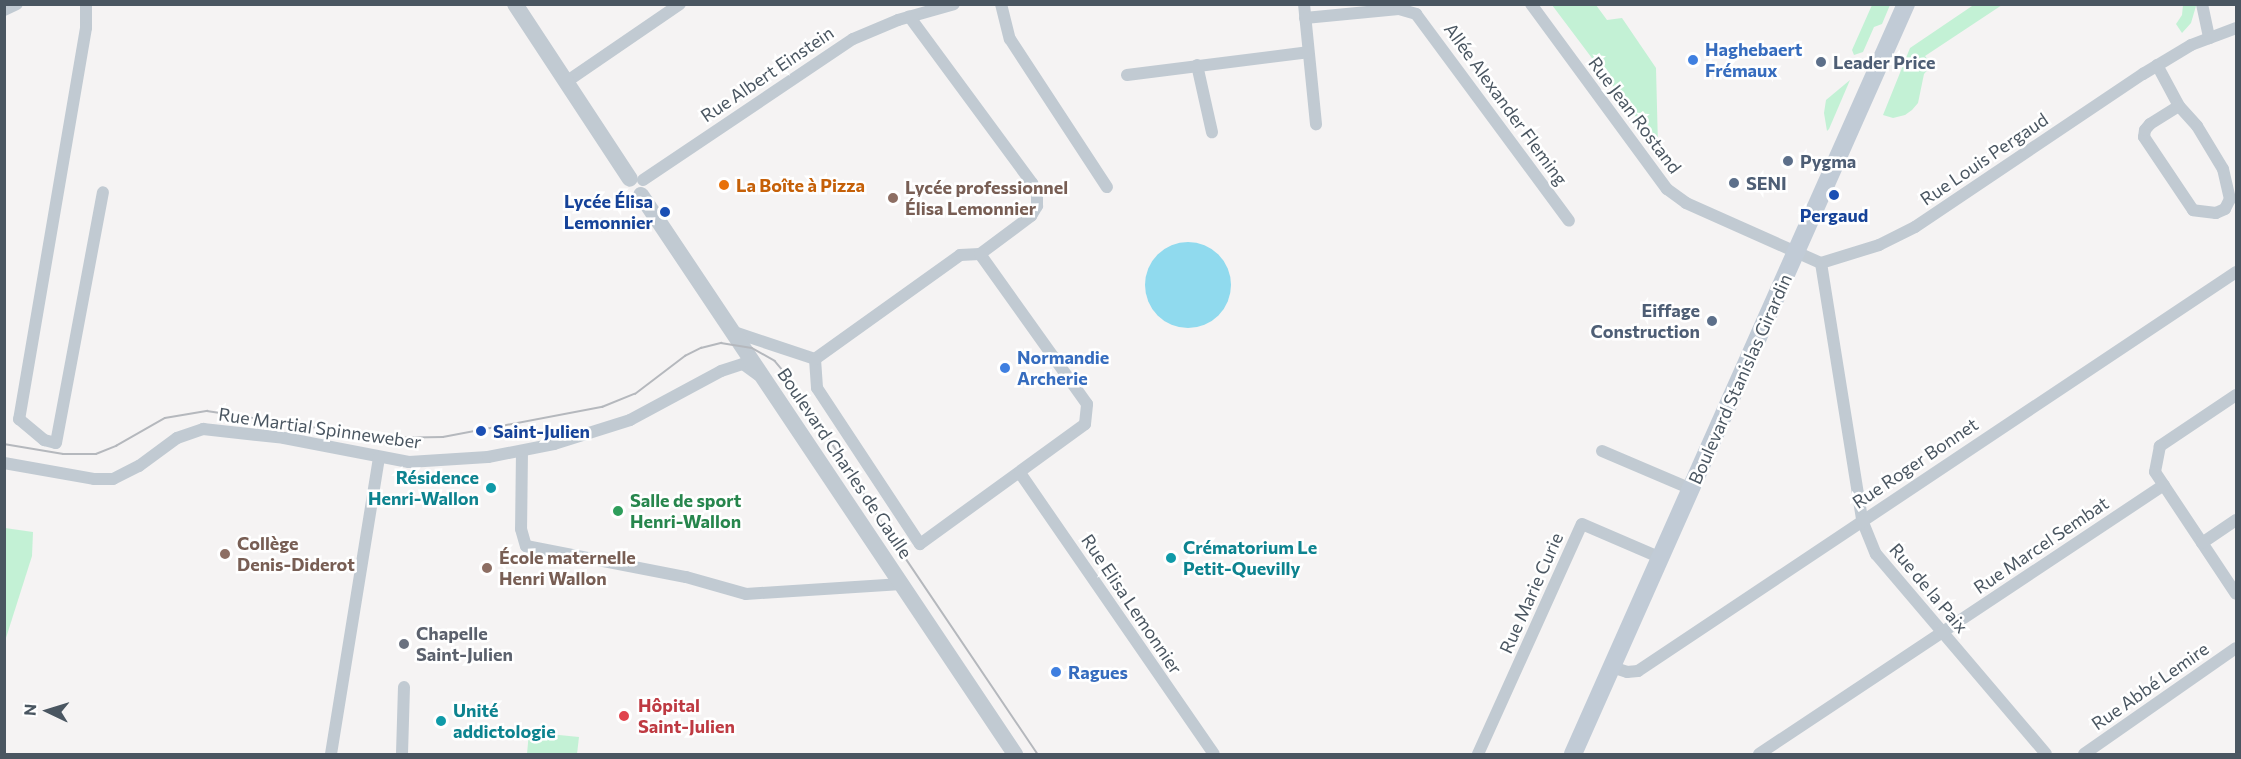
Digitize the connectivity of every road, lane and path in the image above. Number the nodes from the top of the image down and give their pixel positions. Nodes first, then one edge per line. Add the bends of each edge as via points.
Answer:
1 (16, 4) edge
2 (86, 4) edge
3 (515, 4) edge
4 (680, 4) edge
5 (954, 4) edge
6 (1001, 4) edge
7 (1304, 4) edge
8 (1531, 4) edge
9 (1906, 4) edge
10 (2202, 4) edge
11 (4, 10) edge
12 (909, 16) junction
13 (1305, 18) junction
14 (2236, 28) edge
15 (2209, 38) junction
16 (1308, 52) junction
17 (1197, 65) junction
18 (2157, 65) junction
19 (1127, 75) dead end
20 (566, 82) junction
21 (2179, 106) junction
22 (1316, 124) dead end
23 (1212, 132) dead end
24 (638, 184) junction
25 (1107, 187) dead end
26 (103, 192) dead end
27 (1569, 221) dead end
28 (1797, 252) junction
29 (980, 254) junction
30 (1821, 263) junction
31 (2236, 272) edge
32 (734, 332) junction
33 (815, 359) junction
34 (766, 380) junction
35 (2236, 395) edge
36 (522, 451) junction
37 (1602, 451) dead end
38 (379, 458) junction
39 (4, 463) edge
40 (1020, 473) junction
41 (2164, 485) junction
42 (1691, 489) junction
43 (1862, 520) junction
44 (2236, 520) edge
45 (2202, 543) junction
46 (1661, 558) junction
47 (902, 584) junction
48 (2236, 594) edge
49 (1943, 632) junction
50 (2236, 648) edge
51 (1612, 667) junction
52 (404, 687) dead end
53 (331, 754) edge
54 (402, 754) edge
55 (1015, 754) edge
56 (1214, 754) edge
57 (1478, 754) edge
58 (1574, 754) edge
59 (1759, 754) edge
60 (2046, 754) edge
61 (2084, 754) edge

1 - 11 street
2 - 26 street via 86,28 19,419 44,440 56,443
3 - 20 street, Boulevard Charles de Gaulle
4 - 20 street
5 - 12 street, Rue Albert Einstein
6 - 25 street via 1010,39
7 - 13 street
8 - 28 street, Rue Jean Rostand via 1667,189 1686,203
9 - 28 main road, Boulevard Stanislas Girardin
10 - 15 street
12 - 24 street, Rue Albert Einstein via 853,39 825,56
12 - 29 street via 1037,194 1037,206 1031,216
13 - 16 street
13 - 27 street, Allée Alexander Fleming via 1399,9 1416,14
14 - 15 street, Rue Louis Pergaud
15 - 18 street, Rue Louis Pergaud
16 - 17 street
16 - 22 street
17 - 19 street
17 - 23 street
18 - 21 street
18 - 30 street, Rue Louis Pergaud via 1915,227 1879,245
20 - 24 street, Boulevard Charles de Gaulle
21 - 21 street via 2150,124 2144,137 2193,210 2216,213 2230,199 2223,169 2197,126
24 - 32 street, Boulevard Charles de Gaulle
28 - 30 street
28 - 42 main road, Boulevard Stanislas Girardin
29 - 33 street via 960,255
29 - 40 street via 1087,404 1085,424
30 - 43 street, Rue de la Paix
31 - 43 street, Rue Roger Bonnet
32 - 33 street
32 - 34 street, Boulevard Charles de Gaulle
33 - 40 street via 818,388 920,544
34 - 36 street, Rue Martial Spinneweber via 743,364 721,370 630,420
34 - 47 street, Boulevard Charles de Gaulle
35 - 41 street via 2160,446 2156,472
36 - 38 street, Rue Martial Spinneweber via 422,462
36 - 47 street via 521,528 526,546 686,577 746,594
37 - 42 street
38 - 39 street, Rue Martial Spinneweber via 273,436 203,429 177,438 140,466 113,478 94,479
38 - 53 street
40 - 56 street, Rue Elisa Lemonnier
41 - 45 street
41 - 49 street, Rue Marcel Sembat
42 - 46 main road, Boulevard Stanislas Girardin
43 - 49 street, Rue de la Paix via 1876,554
43 - 51 street, Rue Roger Bonnet via 1638,671
44 - 45 street
45 - 48 street
46 - 51 main road, Boulevard Stanislas Girardin
46 - 57 street, Rue Marie Curie via 1582,524
47 - 55 street, Boulevard Charles de Gaulle
49 - 59 street, Rue Marcel Sembat
49 - 60 street, Rue de la Paix
50 - 61 street, Rue Abbé Lemire
51 - 58 main road, Boulevard Stanislas Girardin
52 - 54 street

